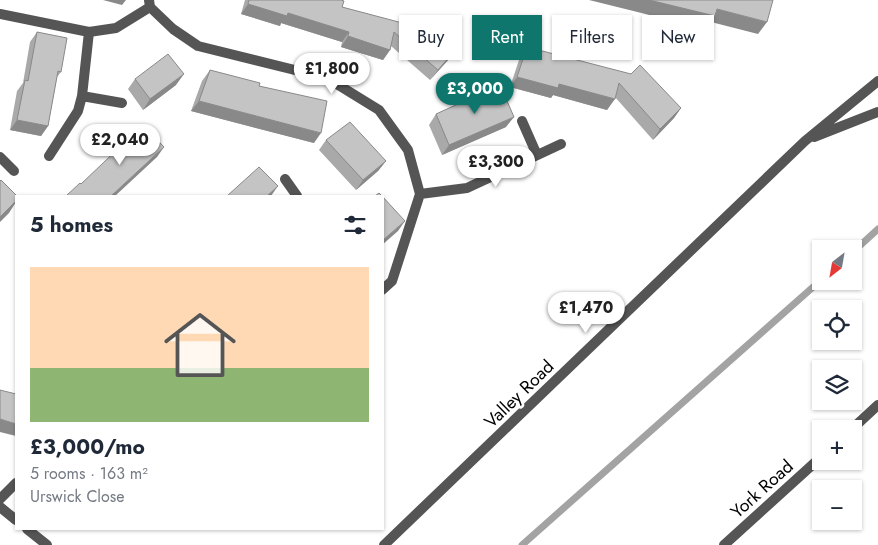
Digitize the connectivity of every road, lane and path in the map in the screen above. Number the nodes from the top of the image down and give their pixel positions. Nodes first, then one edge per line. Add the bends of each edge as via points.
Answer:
1 (150, 3) edge
2 (0, 14) edge
3 (89, 32) junction
4 (878, 81) edge
5 (82, 96) junction
6 (122, 103) dead end
7 (878, 112) edge
8 (522, 121) dead end
9 (805, 141) junction
10 (562, 144) dead end
11 (536, 155) junction
12 (49, 156) dead end
13 (0, 157) edge
14 (14, 171) dead end
15 (285, 179) dead end
16 (420, 194) junction
17 (296, 195) edge
18 (384, 288) edge
19 (877, 407) edge
20 (862, 420) edge
21 (812, 466) edge
22 (15, 485) edge
23 (0, 499) edge
24 (0, 507) edge
25 (15, 519) edge
26 (28, 530) edge
27 (730, 543) edge
28 (47, 545) edge
29 (384, 545) edge

1 - 3 street via 116,28
1 - 16 street via 173,29 198,46 328,78 379,110 408,150
2 - 3 street
3 - 5 street
4 - 9 street, Valley Road
5 - 6 street
5 - 12 street via 78,111
7 - 9 street, Valley Road
8 - 11 street
9 - 29 street, Valley Road
10 - 11 street
11 - 16 street via 467,188
13 - 14 street
15 - 17 street
16 - 18 street via 392,281
19 - 20 street
21 - 27 street, York Road
22 - 23 street
24 - 25 street
26 - 28 street

